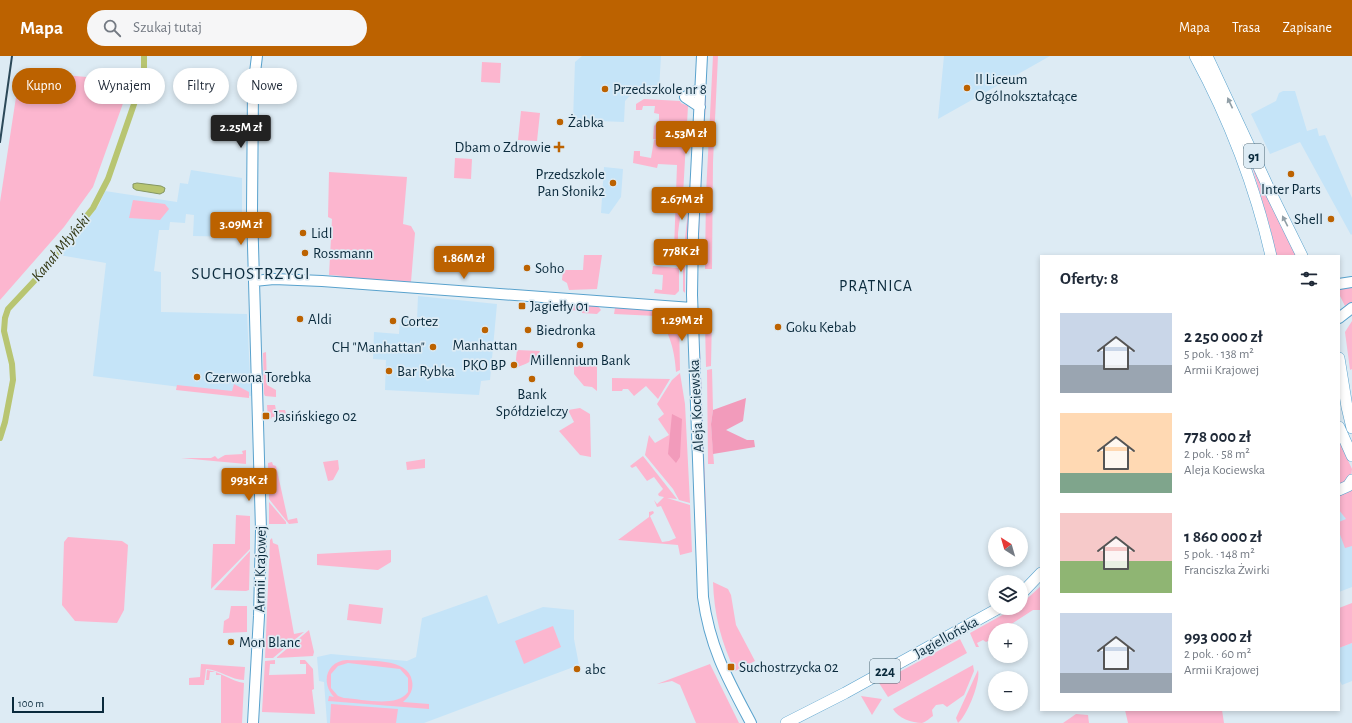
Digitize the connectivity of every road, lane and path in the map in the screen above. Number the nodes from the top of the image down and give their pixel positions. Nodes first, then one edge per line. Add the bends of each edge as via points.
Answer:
1 (257, 56) edge
2 (702, 56) edge
3 (1195, 56) edge
4 (1207, 56) edge
5 (700, 88) junction
6 (700, 107) junction
7 (1271, 255) edge
8 (1302, 255) edge
9 (254, 281) junction
10 (1352, 282) edge
11 (1340, 284) edge
12 (692, 308) junction
13 (1352, 308) edge
14 (1340, 317) edge
15 (1340, 363) edge
16 (1352, 428) edge
17 (1340, 429) edge
18 (1352, 456) edge
19 (1352, 480) edge
20 (1340, 490) edge
21 (1040, 574) edge
22 (1028, 587) edge
23 (988, 614) edge
24 (253, 723) edge
25 (751, 723) edge
26 (786, 723) edge

1 - 9 street, Armii Krajowej via 253,89
2 - 5 street, Aleja Kociewska
3 - 7 main road, 91 via 1249,174
8 -> 4 main road, 91
5 - 6 street, Aleja Kociewska
5 - 6 street via 685,97
6 - 12 street, Aleja Kociewska
9 - 12 street via 274,278
9 - 24 street, Armii Krajowej via 261,518
10 - 11 street
12 - 25 street, Aleja Kociewska via 706,620 720,662
13 - 14 street
15 - 16 main road
17 - 18 main road
19 - 20 main road via 1348,486
21 - 22 main road
23 - 26 main road, Jagiellońska / 224

